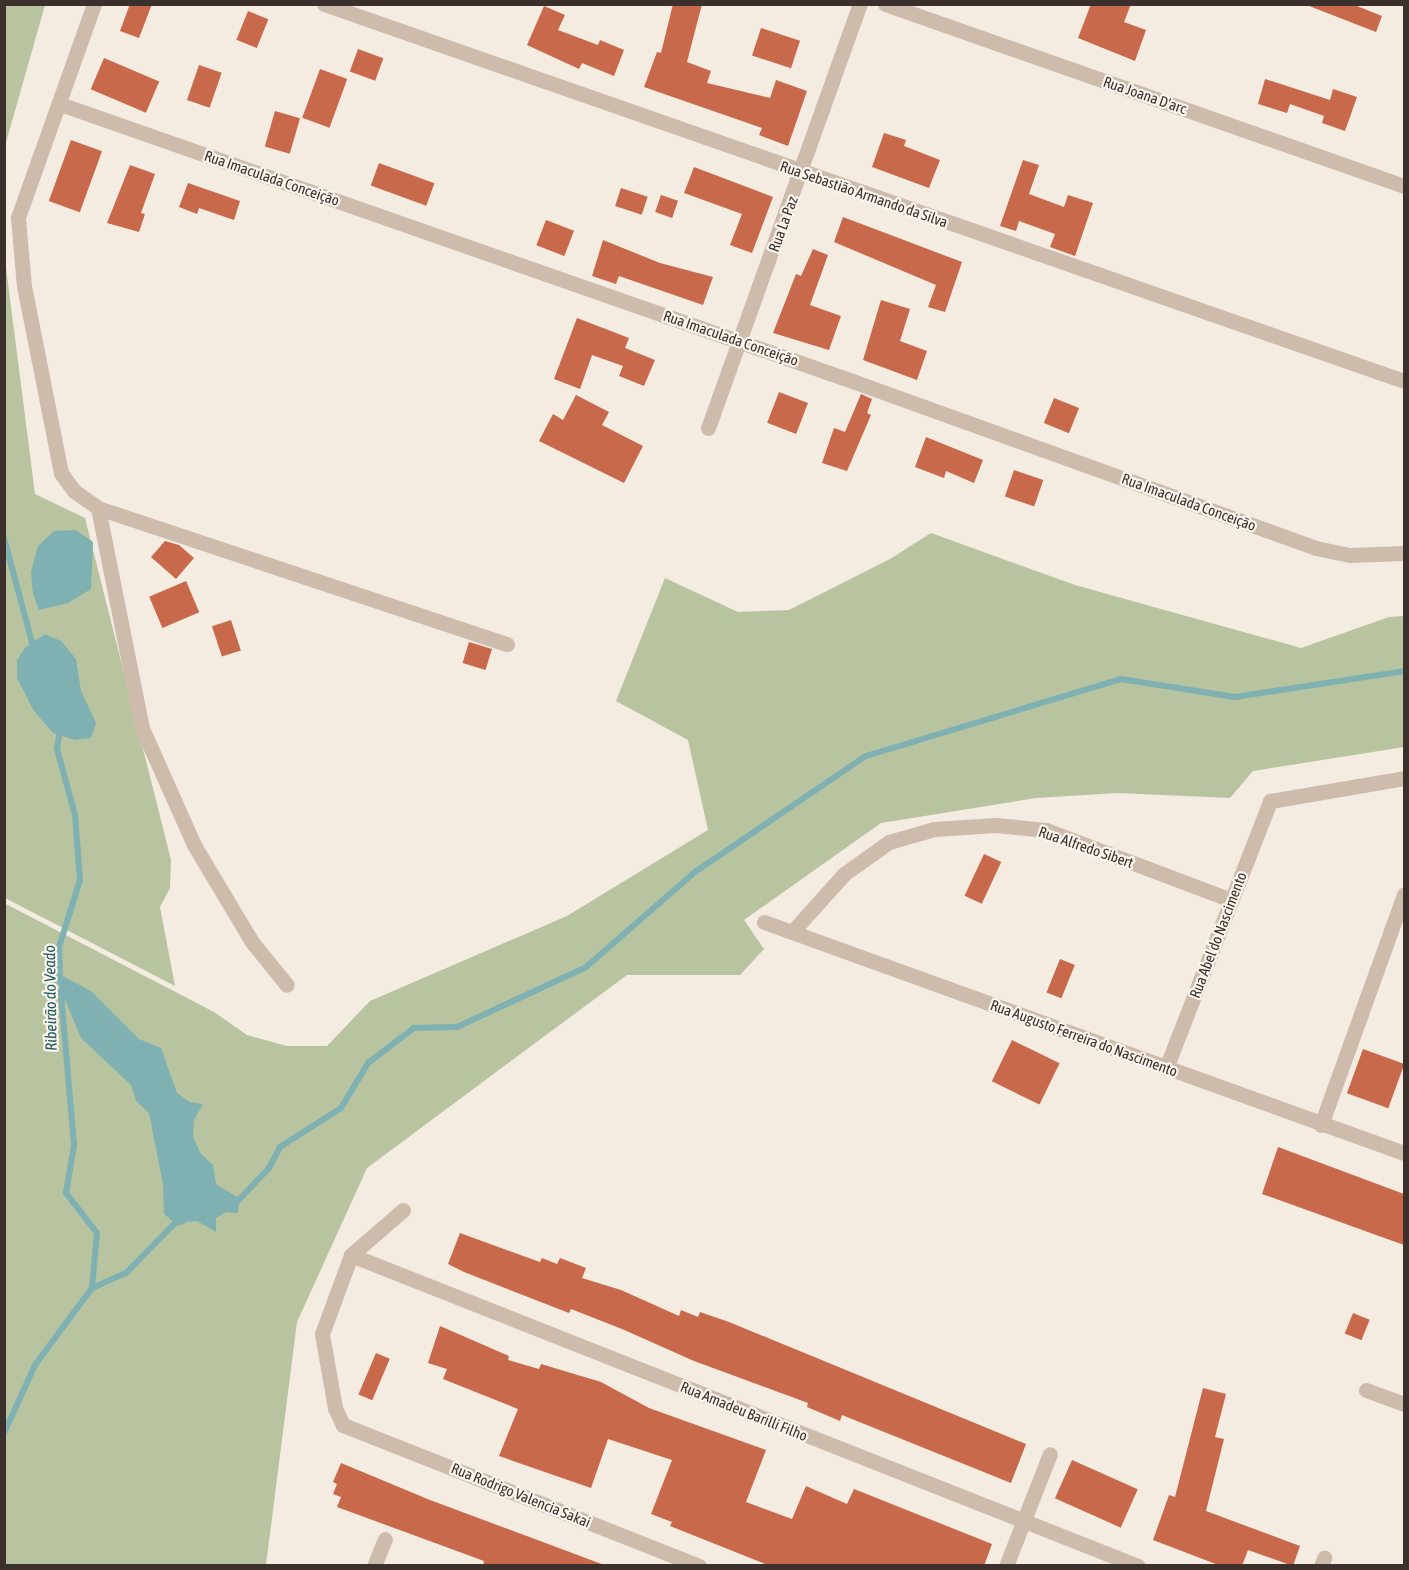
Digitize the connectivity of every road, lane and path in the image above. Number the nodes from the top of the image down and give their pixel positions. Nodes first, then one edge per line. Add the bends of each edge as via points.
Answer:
1 (94, 4) edge
2 (324, 4) edge
3 (860, 4) edge
4 (885, 4) edge
5 (60, 104) junction
6 (801, 172) junction
7 (1404, 186) edge
8 (741, 341) junction
9 (1404, 381) edge
10 (708, 428) dead end
11 (98, 508) junction
12 (1404, 553) edge
13 (507, 644) dead end
14 (1404, 778) edge
15 (1404, 894) edge
16 (1231, 900) junction
17 (764, 922) dead end
18 (792, 932) junction
19 (287, 985) dead end
20 (1166, 1068) junction
21 (1321, 1125) junction
22 (1404, 1153) edge
23 (403, 1210) dead end
24 (351, 1255) junction
25 (1366, 1389) dead end
26 (1404, 1404) edge
27 (1050, 1454) dead end
28 (1024, 1521) junction
29 (385, 1539) dead end
30 (374, 1566) edge
31 (699, 1566) edge
32 (1006, 1566) edge
33 (1138, 1566) edge

1 - 5 street
2 - 6 street, Rua Sebastião Armando da Silva
3 - 6 street, Rua La Paz
4 - 7 street, Rua Joana D'arc
5 - 8 street, Rua Imaculada Conceição
5 - 11 street via 18,218 24,286 61,473 74,491
6 - 8 street, Rua La Paz
6 - 9 street, Rua Sebastião Armando da Silva
8 - 10 street, Rua La Paz
8 - 12 street, Rua Imaculada Conceição via 1316,548 1350,555
11 - 13 street
11 - 19 street via 142,728 194,845 252,942
14 - 16 street, Rua Abel do Nascimento via 1270,801
15 - 21 street
16 - 18 street, Rua Alfredo Sibert via 1046,830 986,825 934,829 889,842 844,874
16 - 20 street, Rua Abel do Nascimento
17 - 18 street, Rua Augusto Ferreira do Nascimento
18 - 20 street, Rua Augusto Ferreira do Nascimento
20 - 21 street, Rua Augusto Ferreira do Nascimento
21 - 22 street, Rua Augusto Ferreira do Nascimento
23 - 24 street
24 - 28 street, Rua Amadeu Barilli Filho
24 - 31 street, Rua Rodrigo Valencia Sakai via 322,1334 335,1408 343,1425
25 - 26 street
27 - 28 street
28 - 32 street
28 - 33 street, Rua Amadeu Barilli Filho
29 - 30 street

